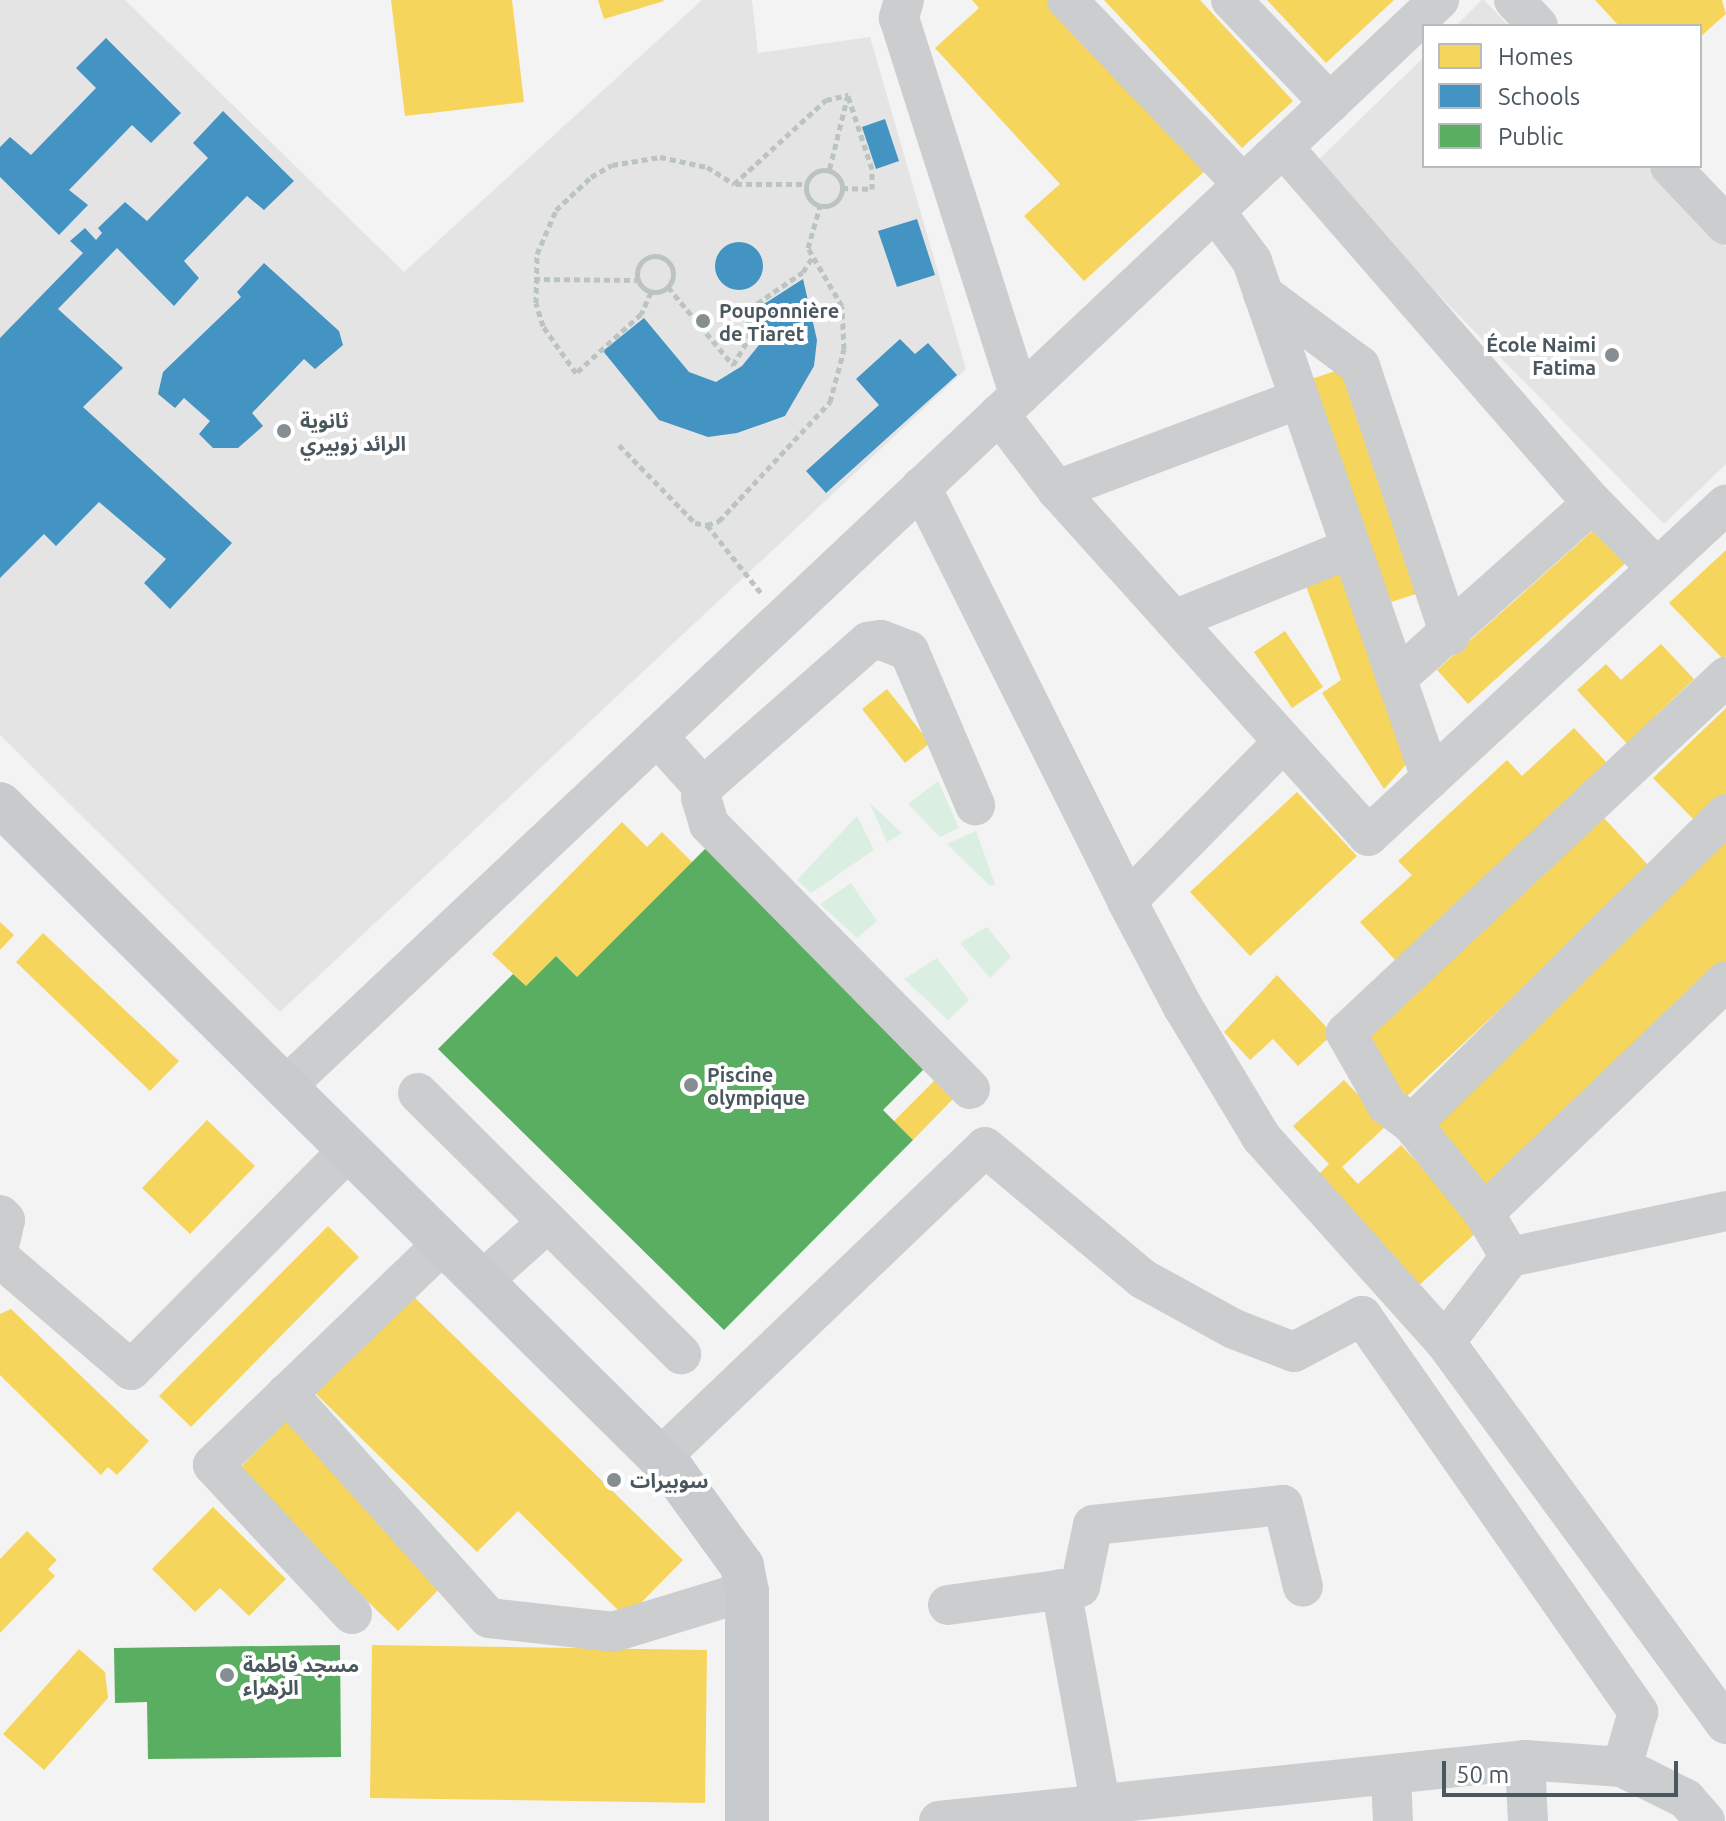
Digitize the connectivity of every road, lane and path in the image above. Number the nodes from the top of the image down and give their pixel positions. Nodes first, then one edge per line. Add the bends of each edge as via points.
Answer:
1 (904, 0) edge
2 (1067, 0) edge
3 (1231, 0) edge
4 (1439, 0) edge
5 (1514, 0) edge
6 (1536, 24) edge
7 (848, 95) junction
8 (1330, 103) junction
9 (1283, 147) junction
10 (1672, 168) edge
11 (829, 171) junction
12 (734, 184) junction
13 (807, 184) junction
14 (842, 188) junction
15 (1229, 198) junction
16 (820, 206) junction
17 (1726, 225) edge
18 (812, 258) junction
19 (534, 279) junction
20 (637, 280) junction
21 (668, 287) junction
22 (651, 292) junction
23 (1263, 294) junction
24 (1299, 399) junction
25 (1009, 404) junction
26 (619, 445) dead end
27 (921, 487) junction
28 (1057, 490) junction
29 (1593, 503) junction
30 (1726, 504) edge
31 (707, 525) junction
32 (1351, 548) junction
33 (1656, 567) junction
34 (784, 616) junction
35 (1174, 620) junction
36 (1450, 635) junction
37 (1726, 677) edge
38 (1396, 679) junction
39 (657, 736) junction
40 (1283, 742) junction
41 (1431, 778) junction
42 (703, 787) junction
43 (975, 805) dead end
44 (1726, 814) edge
45 (5, 819) edge
46 (1127, 901) junction
47 (1726, 981) edge
48 (284, 1088) junction
49 (970, 1089) dead end
50 (418, 1093) dead end
51 (1412, 1124) junction
52 (348, 1151) junction
53 (1726, 1211) edge
54 (1484, 1213) junction
55 (0, 1215) edge
56 (548, 1222) junction
57 (0, 1241) edge
58 (443, 1244) junction
59 (1510, 1257) junction
60 (0, 1258) edge
61 (481, 1282) junction
62 (1445, 1342) junction
63 (681, 1354) dead end
64 (287, 1393) junction
65 (661, 1457) junction
66 (1303, 1587) dead end
67 (1061, 1589) junction
68 (747, 1591) junction
69 (948, 1605) dead end
70 (352, 1614) dead end
71 (1726, 1724) edge
72 (1525, 1760) junction
73 (1622, 1767) junction
74 (1391, 1776) junction
75 (1101, 1806) junction
76 (747, 1821) edge
77 (939, 1821) edge
78 (1393, 1821) edge
79 (1528, 1821) edge
80 (1705, 1821) edge

1 - 25 street via 899,18
2 - 15 street
3 - 8 street
4 - 8 street
5 - 6 street
7 - 11 path
7 - 12 path via 826,100
7 - 14 path via 872,169 872,189
8 - 9 street
9 - 15 street
9 - 29 street
10 - 17 street
11 - 13 path via 819,170
11 - 14 path
12 - 13 path
12 - 19 path via 684,160 660,157 612,165 572,192 556,210 537,254
13 - 16 path via 812,201
14 - 16 path via 837,201
15 - 23 street
15 - 25 street
16 - 18 path via 808,238
18 - 21 path via 803,272 749,309 749,338 733,365
18 - 31 path via 842,306 844,349 830,402 719,521
19 - 20 path
19 - 22 path via 543,326 576,373 641,314
20 - 21 path via 642,262 660,257 673,270
20 - 22 path
21 - 22 path
23 - 24 street
23 - 36 street via 1360,366
24 - 28 street
24 - 32 street
25 - 27 street
25 - 28 street
26 - 31 path via 695,523
27 - 34 street
27 - 46 street
28 - 35 street
29 - 33 street
29 - 36 street
30 - 33 street
31 - 34 path
32 - 35 street
32 - 38 street
33 - 41 street
34 - 39 street
35 - 40 street
36 - 38 street
37 - 51 street via 1346,1033 1387,1105
38 - 41 street
39 - 42 street
39 - 48 street
40 - 41 street via 1368,836
40 - 46 street
42 - 43 street via 868,642 881,640 909,651
42 - 49 street via 709,824
44 - 51 street
45 - 48 main road
46 - 62 street via 1261,1137
47 - 54 street
48 - 52 main road
50 - 56 street
51 - 54 street
52 - 58 main road
52 - 60 street via 131,1370
53 - 59 street
54 - 59 street
55 - 57 street via 5,1220
56 - 61 street
56 - 63 street
58 - 61 main road
58 - 64 street
59 - 62 street
61 - 65 main road
62 - 71 street
64 - 68 street via 489,1618 613,1632
64 - 70 street via 213,1465
65 - 68 main road via 742,1566
65 - 73 street via 985,1147 1143,1279 1234,1329 1294,1352 1362,1316 1638,1712
66 - 67 street via 1283,1505 1093,1525 1080,1587
67 - 69 street
67 - 75 street
68 - 76 main road
72 - 73 street
72 - 74 street
72 - 79 street
73 - 80 street via 1686,1799
74 - 75 street
74 - 78 street
75 - 77 street

